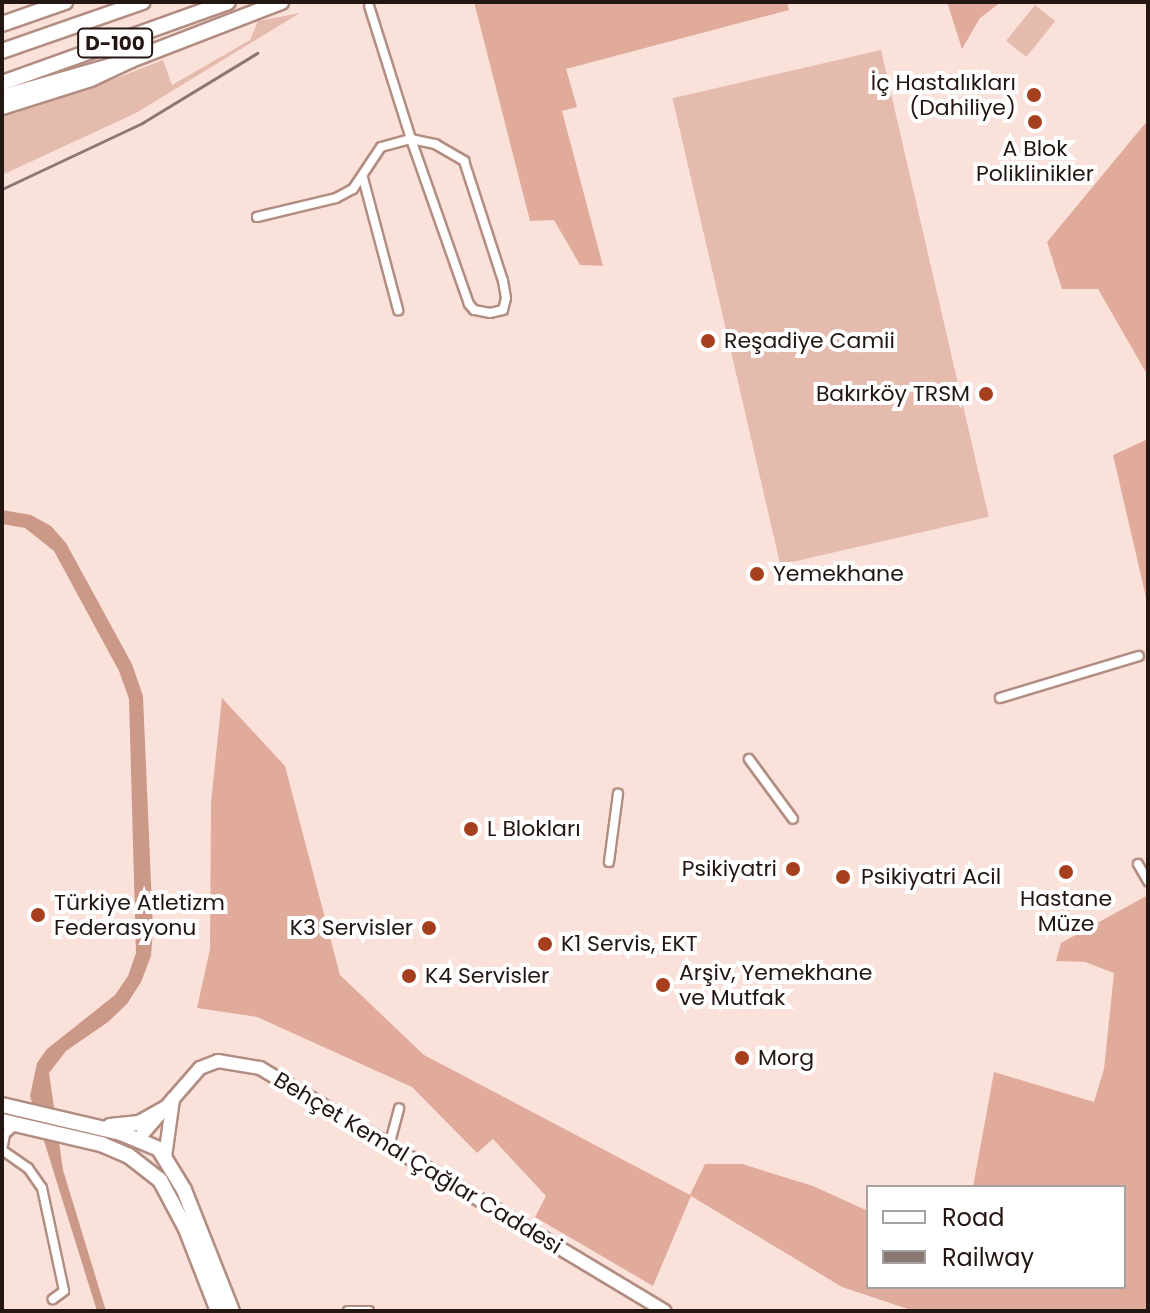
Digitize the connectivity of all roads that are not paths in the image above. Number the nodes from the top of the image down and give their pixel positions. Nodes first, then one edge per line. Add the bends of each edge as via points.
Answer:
1 (65, 2) edge
2 (143, 2) edge
3 (228, 2) edge
4 (281, 2) edge
5 (369, 6) dead end
6 (93, 20) junction
7 (2, 24) edge
8 (2, 41) edge
9 (2, 51) edge
10 (131, 60) junction
11 (2, 83) edge
12 (2, 97) edge
13 (2, 107) edge
14 (411, 139) junction
15 (363, 178) junction
16 (257, 217) dead end
17 (398, 310) dead end
18 (1139, 656) dead end
19 (1000, 698) dead end
20 (749, 759) dead end
21 (618, 794) dead end
22 (793, 819) dead end
23 (609, 862) dead end
24 (1138, 864) dead end
25 (1148, 881) edge
26 (170, 1104) junction
27 (2, 1105) edge
28 (399, 1108) dead end
29 (14, 1124) edge
30 (92, 1125) junction
31 (139, 1138) junction
32 (389, 1146) junction
33 (2, 1150) edge
34 (129, 1156) junction
35 (165, 1157) junction
36 (148, 1170) junction
37 (53, 1299) dead end
38 (218, 1311) edge
39 (232, 1311) edge
40 (348, 1311) edge
41 (369, 1311) edge
42 (665, 1311) edge

1 - 7 main road
2 - 6 main road, D-100
3 - 11 main road, D-100
4 - 10 main road
5 - 14 street
6 - 8 main road
6 - 9 main road, D-100
10 - 12 main road
10 - 13 main road via 80,84
14 - 14 street via 435,144 464,161 503,281 503,310 474,310 469,304
14 - 15 street via 381,147
15 - 16 street via 336,198
15 - 17 street
18 - 19 street
20 - 22 street
21 - 23 street
24 - 25 street
26 - 30 main road via 139,1123
26 - 31 main road, Behçet Kemal Çağlar Caddesi
26 - 32 main road, Behçet Kemal Çağlar Caddesi via 200,1068 236,1061 260,1068
26 - 35 main road
27 - 30 main road
28 - 32 street
29 - 33 street
29 - 34 main road via 101,1144
30 - 31 main road
31 - 34 main road
31 - 35 main road
32 - 42 main road, Behçet Kemal Çağlar Caddesi
33 - 37 street via 28,1168 42,1188 64,1291
34 - 36 main road
35 - 36 main road
35 - 39 main road via 184,1190
36 - 38 main road via 169,1193
40 - 41 street

